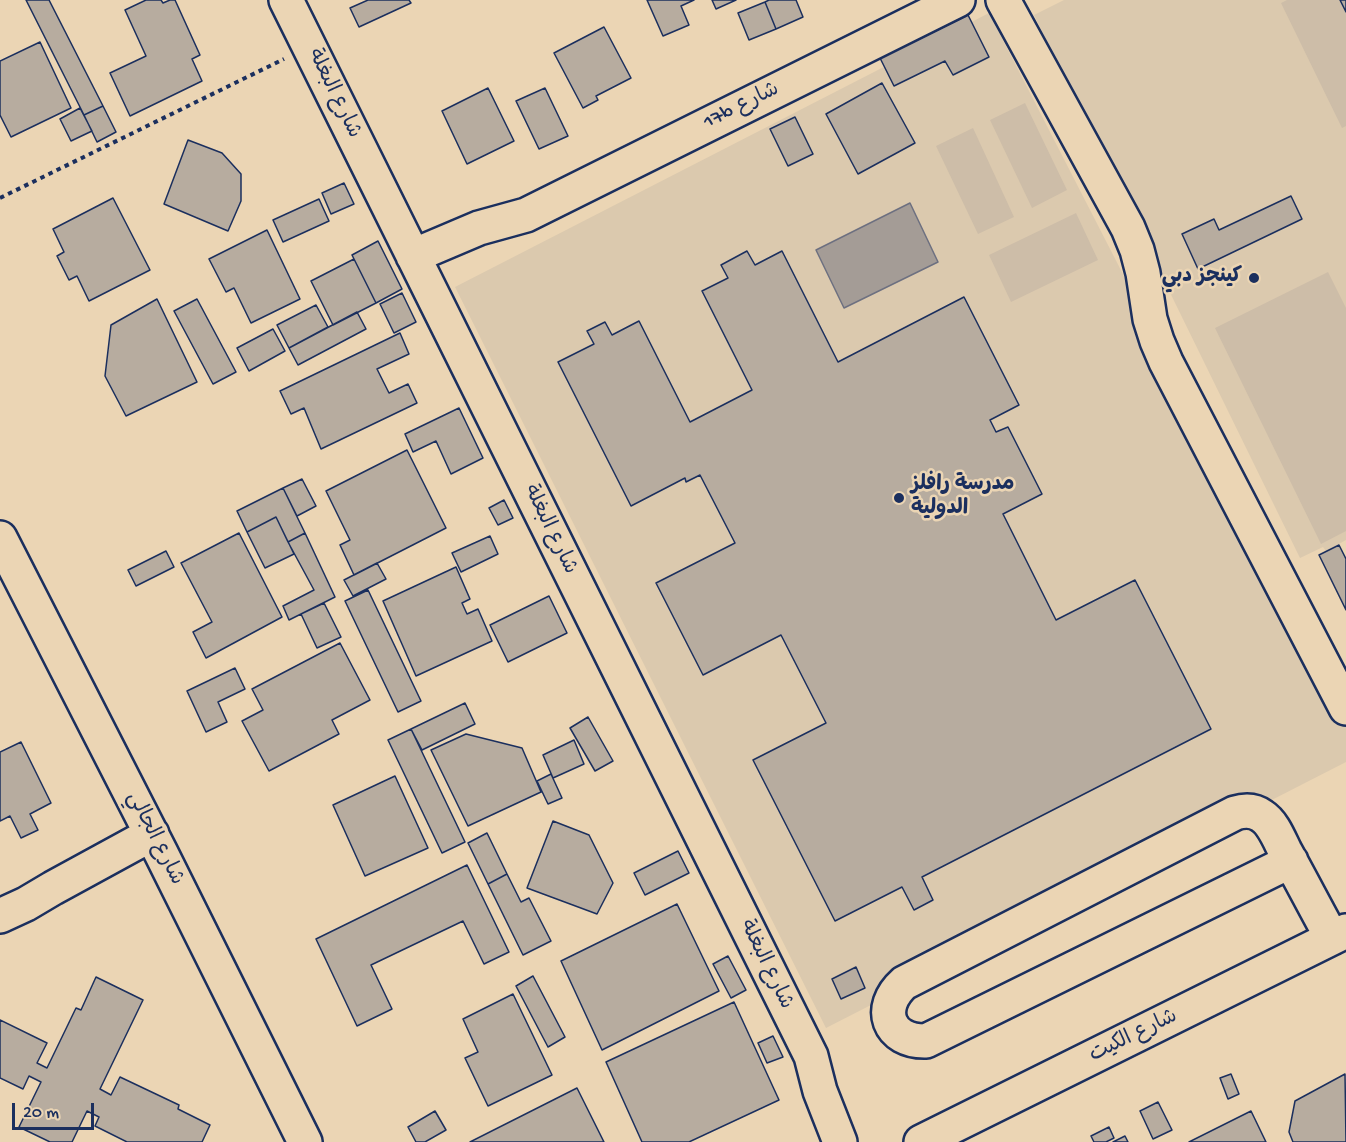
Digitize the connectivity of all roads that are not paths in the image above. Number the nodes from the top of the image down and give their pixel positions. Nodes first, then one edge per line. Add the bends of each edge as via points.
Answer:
1 (286, 0) edge
2 (958, 0) edge
3 (1003, 0) edge
4 (418, 267) junction
5 (0, 538) edge
6 (1346, 708) edge
7 (157, 844) junction
8 (1291, 861) junction
9 (13, 910) edge
10 (1339, 934) edge
11 (812, 1059) junction
12 (305, 1142) edge
13 (840, 1142) edge
14 (863, 1142) edge
15 (921, 1142) edge

1 - 4 street, شارع البغلة
2 - 4 street, 17b شارع via 526,215 497,236
3 - 6 street via 1128,228 1143,273 1150,319 1166,362
4 - 11 street, شارع البغلة
5 - 7 street, شارع الجالي
7 - 9 street via 64,894
7 - 12 street, شارع الجالي
8 - 8 street via 1264,816 1250,811 1235,813 904,983 890,1000 890,1022 904,1038 926,1041
8 - 10 street
10 - 15 street, شارع الكيت
11 - 13 street, شارع البغلة
11 - 14 street, شارع البغلة

